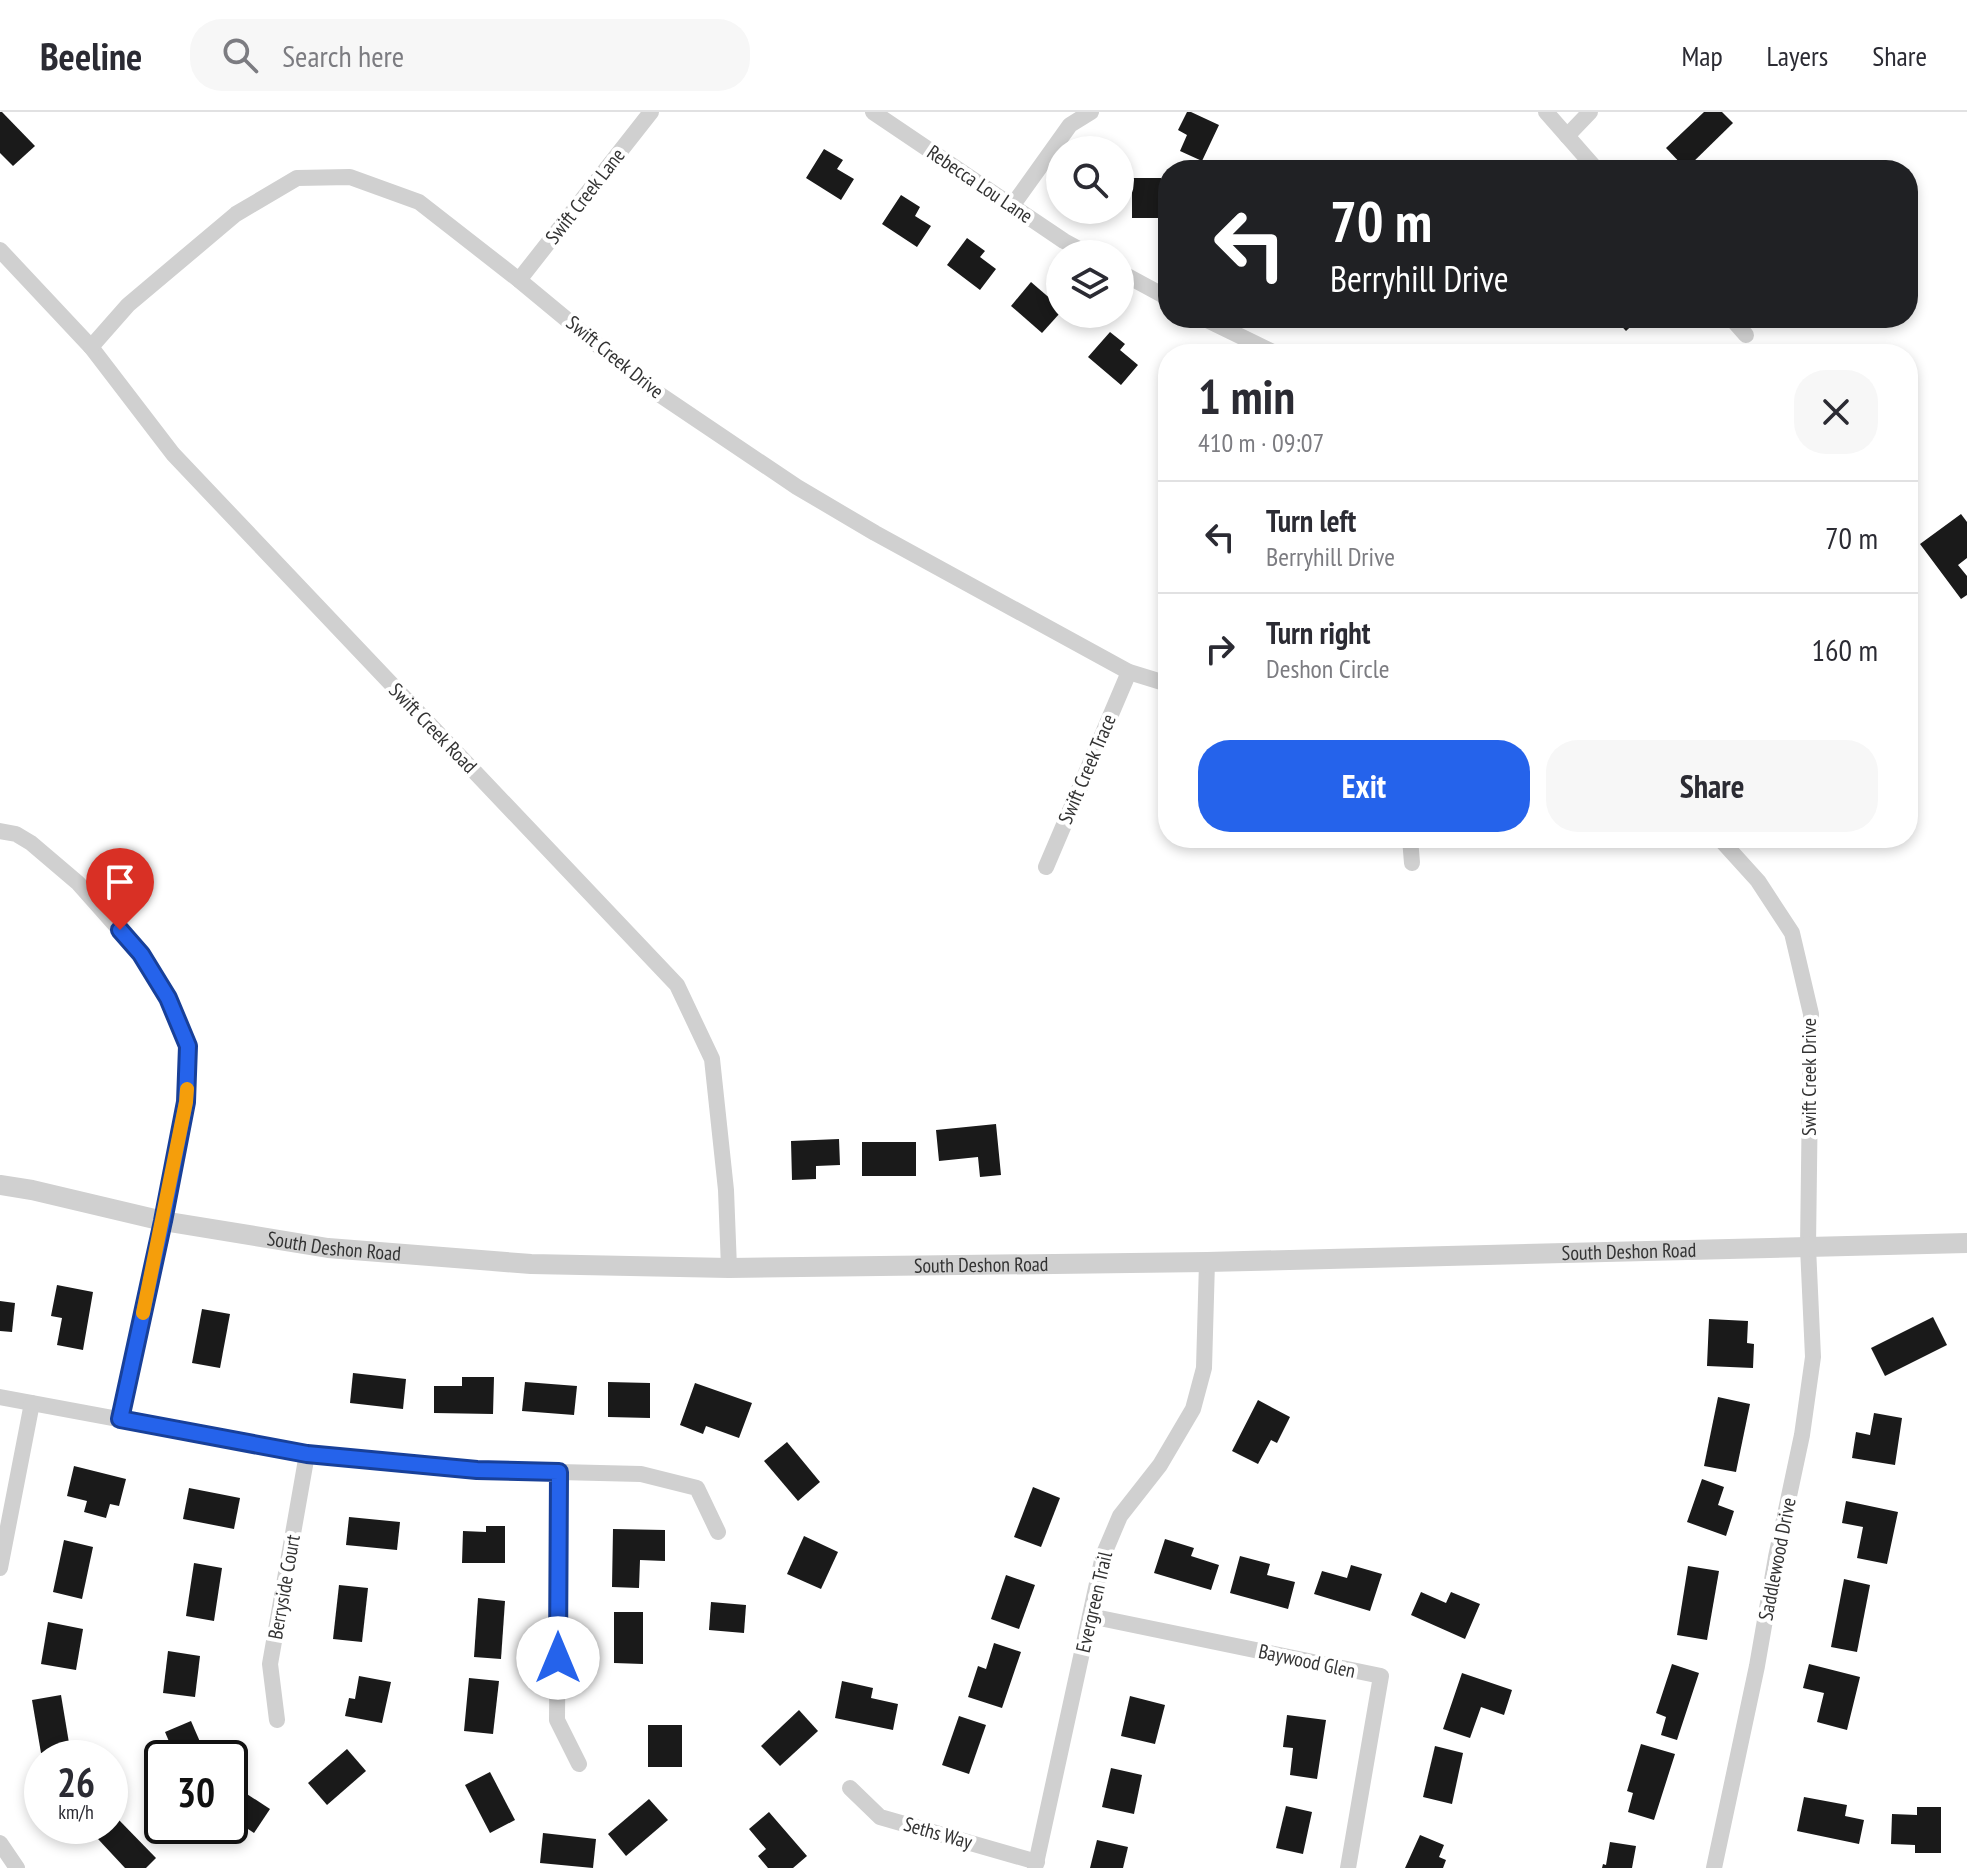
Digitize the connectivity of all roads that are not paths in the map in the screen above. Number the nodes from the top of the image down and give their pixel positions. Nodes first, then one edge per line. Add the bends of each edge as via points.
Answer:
1 (651, 112) edge
2 (873, 112) edge
3 (1091, 112) edge
4 (1546, 112) edge
5 (1590, 112) edge
6 (1567, 136) junction
7 (1588, 160) edge
8 (1012, 206) junction
9 (1063, 240) edge
10 (0, 250) edge
11 (519, 280) junction
12 (1134, 280) edge
13 (1158, 293) edge
14 (1221, 328) edge
15 (1740, 328) edge
16 (1746, 335) dead end
17 (1255, 344) edge
18 (91, 347) junction
19 (1129, 672) junction
20 (1158, 681) edge
21 (0, 831) edge
22 (1411, 848) edge
23 (1728, 848) edge
24 (1412, 863) dead end
25 (1046, 867) dead end
26 (0, 1185) edge
27 (163, 1221) junction
28 (1967, 1243) edge
29 (1808, 1247) junction
30 (1207, 1262) junction
31 (729, 1268) junction
32 (0, 1397) edge
33 (32, 1403) junction
34 (120, 1419) junction
35 (307, 1454) junction
36 (559, 1472) junction
37 (718, 1532) dead end
38 (0, 1568) edge
39 (1090, 1616) junction
40 (277, 1720) dead end
41 (579, 1764) dead end
42 (850, 1788) dead end
43 (0, 1843) edge
44 (1036, 1865) edge
45 (17, 1868) edge
46 (1348, 1868) edge
47 (1714, 1868) edge

1 - 11 street, Swift Creek Lane
2 - 8 street, Rebecca Lou Lane
3 - 8 street via 1070,125
4 - 6 street
5 - 6 street
6 - 7 street
8 - 9 street, Rebecca Lou Lane
10 - 18 street, Swift Creek Road
11 - 18 street, Swift Creek Drive via 419,202 350,177 297,178 236,214 128,305
11 - 19 street, Swift Creek Drive via 647,386 797,487
12 - 13 street
14 - 17 street
15 - 16 street
18 - 31 street, Swift Creek Road via 173,454 677,985 712,1059
19 - 20 street, Swift Creek Drive
19 - 25 street, Swift Creek Trace
21 - 27 street via 31,843 78,883 141,954 168,998 188,1046 186,1102
22 - 24 street
23 - 29 street, Swift Creek Drive via 1758,881 1792,933 1811,1014
26 - 27 street, South Deshon Road
27 - 31 street, South Deshon Road via 328,1248 531,1264
27 - 34 street
28 - 29 street, South Deshon Road
29 - 30 street, South Deshon Road
29 - 47 street, Saddlewood Drive via 1813,1357 1802,1435
30 - 31 street, South Deshon Road
30 - 39 street, Evergreen Trail via 1204,1368 1193,1409 1160,1465 1120,1516 1103,1556
32 - 33 street
33 - 34 street
33 - 38 street
34 - 35 street
35 - 36 street
35 - 40 street, Berryside Court via 270,1664
36 - 37 street via 641,1474 697,1488
36 - 41 street via 557,1720
39 - 44 street, Evergreen Trail
39 - 46 street, Baywood Glen via 1381,1676
42 - 44 street, Seths Way via 880,1817
43 - 45 street

